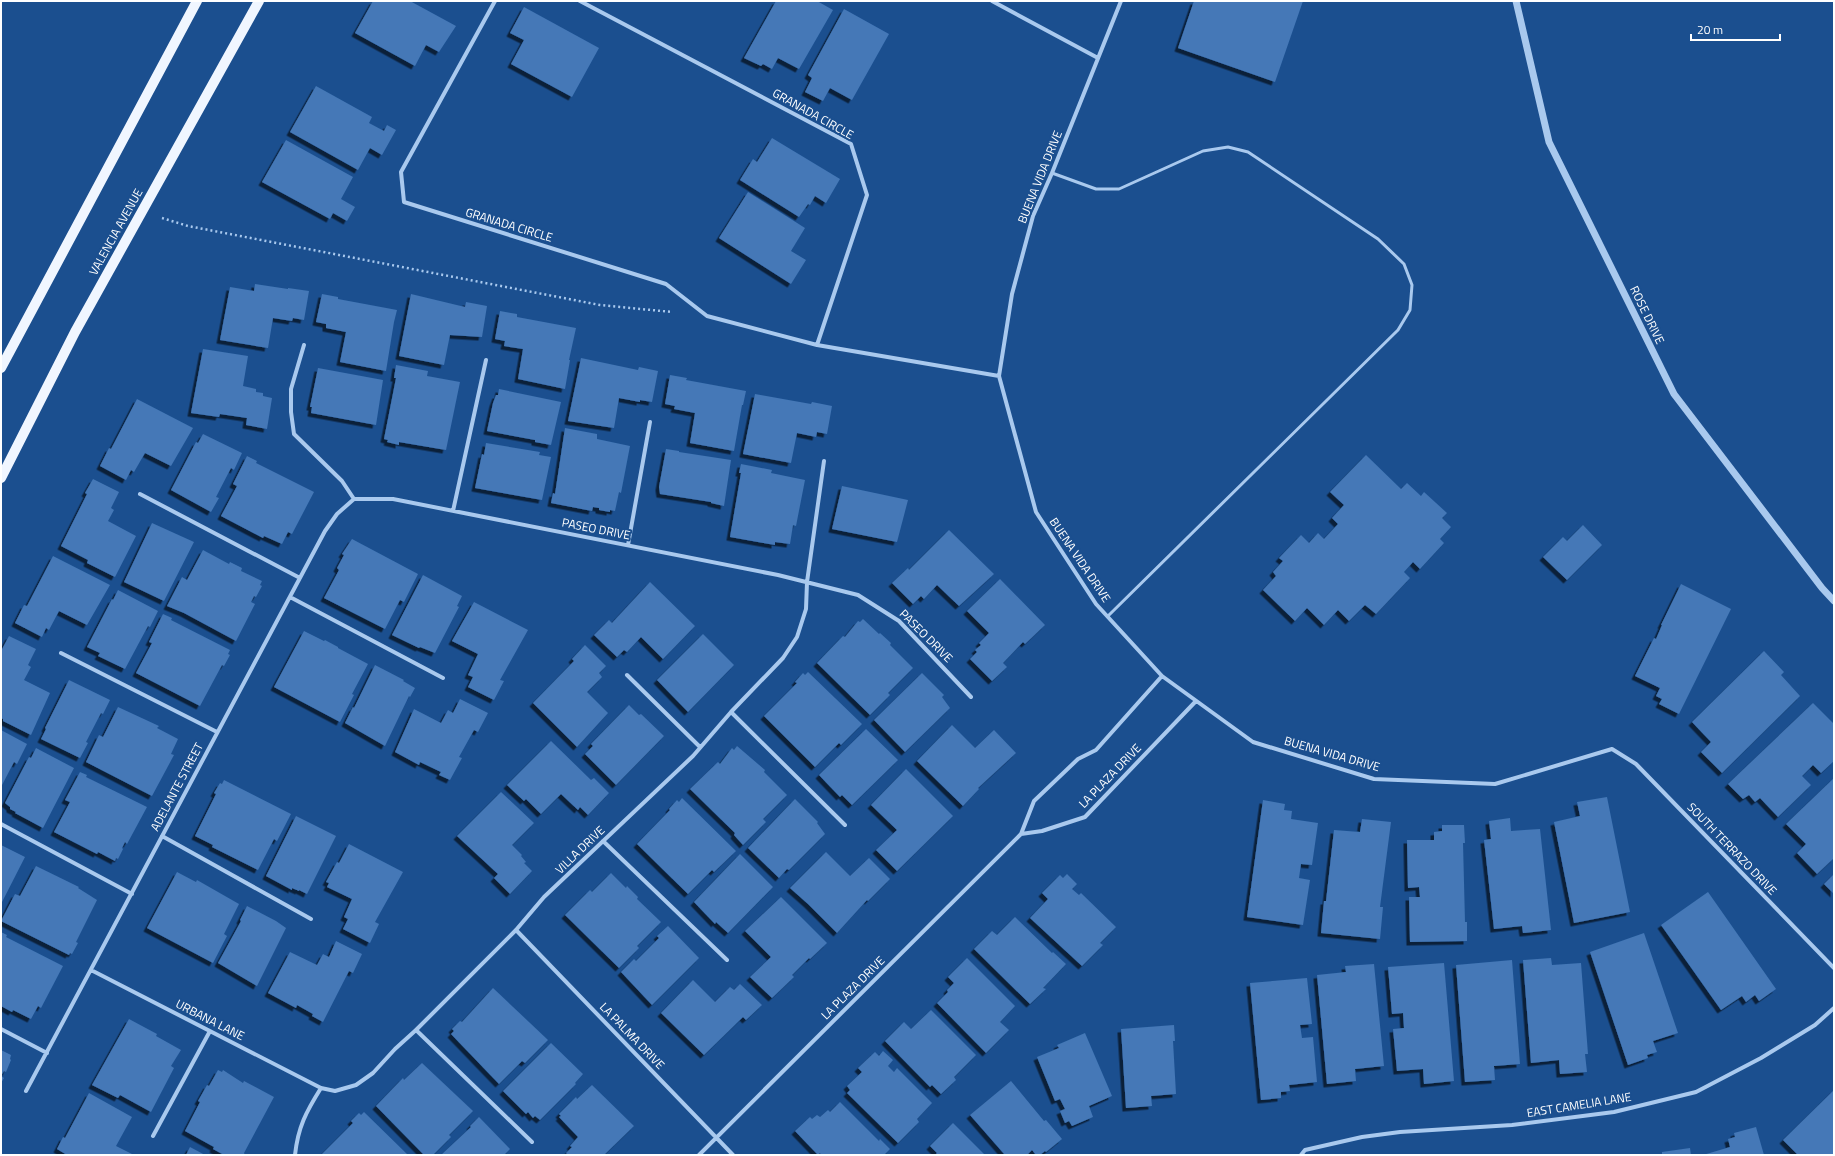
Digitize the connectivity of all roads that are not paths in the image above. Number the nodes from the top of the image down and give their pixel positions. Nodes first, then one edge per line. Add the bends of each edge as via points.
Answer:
1 (197, 1) edge
2 (260, 1) edge
3 (495, 1) edge
4 (580, 1) edge
5 (992, 1) edge
6 (1121, 1) edge
7 (1516, 1) edge
8 (1098, 58) junction
9 (1052, 173) junction
10 (304, 345) dead end
11 (817, 345) junction
12 (486, 360) dead end
13 (1, 368) edge
14 (999, 376) junction
15 (650, 422) dead end
16 (824, 461) dead end
17 (1, 478) edge
18 (140, 494) dead end
19 (354, 499) junction
20 (453, 510) junction
21 (628, 546) junction
22 (300, 578) junction
23 (807, 582) junction
24 (290, 597) junction
25 (1834, 601) edge
26 (1108, 616) junction
27 (60, 653) dead end
28 (627, 675) dead end
29 (1162, 676) junction
30 (444, 678) dead end
31 (971, 697) dead end
32 (1196, 701) junction
33 (731, 712) junction
34 (217, 732) junction
35 (700, 747) junction
36 (1612, 749) joint
37 (1, 824) edge
38 (845, 825) dead end
39 (1020, 834) junction
40 (162, 836) junction
41 (603, 841) junction
42 (132, 894) junction
43 (311, 919) dead end
44 (516, 930) junction
45 (728, 960) dead end
46 (1834, 968) edge
47 (91, 970) junction
48 (1834, 1008) edge
49 (1, 1028) edge
50 (416, 1030) junction
51 (210, 1031) junction
52 (47, 1053) junction
53 (321, 1088) junction
54 (26, 1091) dead end
55 (153, 1136) dead end
56 (716, 1138) junction
57 (532, 1142) dead end
58 (295, 1155) edge
59 (699, 1155) edge
60 (733, 1155) edge
61 (1301, 1155) edge

1 - 13 main road
2 - 17 main road, VALENCIA AVENUE via 75,332
3 - 11 street, GRANADA CIRCLE via 401,172 404,202 666,284 707,316
4 - 11 street, GRANADA CIRCLE via 851,144 867,195
5 - 8 street
6 - 8 street, BUENA VIDA DRIVE
7 - 25 street, ROSE DRIVE via 1549,142 1674,394
8 - 9 street, BUENA VIDA DRIVE
9 - 14 street, BUENA VIDA DRIVE via 1033,216 1012,294
9 - 26 lane via 1096,189 1119,189 1203,151 1228,147 1248,152 1378,239 1404,264 1412,285 1410,310 1398,330
10 - 19 street via 291,389 294,434 342,481
11 - 14 street, GRANADA CIRCLE
12 - 20 street
14 - 26 street, BUENA VIDA DRIVE via 1036,512 1096,604
15 - 21 street
16 - 23 street, VILLA DRIVE
18 - 22 street
19 - 20 street, PASEO DRIVE via 393,499
19 - 22 street, ADELANTE STREET via 337,514 325,531
20 - 21 street, PASEO DRIVE
21 - 23 street, PASEO DRIVE
22 - 24 street, ADELANTE STREET
23 - 31 street, PASEO DRIVE via 858,595 899,621
23 - 33 street, VILLA DRIVE via 806,609 797,636 783,658
24 - 30 street
24 - 34 street, ADELANTE STREET
26 - 29 street, BUENA VIDA DRIVE
27 - 34 street
28 - 35 street
29 - 32 street, BUENA VIDA DRIVE
29 - 39 street, LA PLAZA DRIVE via 1096,750 1078,759 1034,801
32 - 36 street, BUENA VIDA DRIVE via 1253,742 1374,779 1495,784
32 - 39 street, LA PLAZA DRIVE via 1085,817
33 - 35 street, VILLA DRIVE
33 - 38 street
34 - 40 street, ADELANTE STREET
35 - 41 street, VILLA DRIVE
36 - 46 street, SOUTH TERRAZO DRIVE via 1636,764
37 - 42 street
39 - 56 street, LA PLAZA DRIVE
40 - 42 street, ADELANTE STREET
40 - 43 street
41 - 44 street, VILLA DRIVE via 544,897
41 - 45 street
42 - 47 street, ADELANTE STREET
44 - 50 street, VILLA DRIVE
44 - 56 street, LA PALMA DRIVE
47 - 51 street, URBANA LANE
47 - 52 street, ADELANTE STREET
48 - 61 street, EAST CAMELIA LANE via 1815,1025 1761,1058 1696,1092 1614,1112 1512,1125 1362,1137 1304,1150
49 - 52 street
50 - 53 street, VILLA DRIVE via 373,1073 356,1085 335,1091
50 - 57 street
51 - 53 street, URBANA LANE
51 - 55 street
52 - 54 street, ADELANTE STREET
53 - 58 street via 306,1112 297,1137
56 - 59 street, LA PLAZA DRIVE
56 - 60 street, LA PALMA DRIVE

